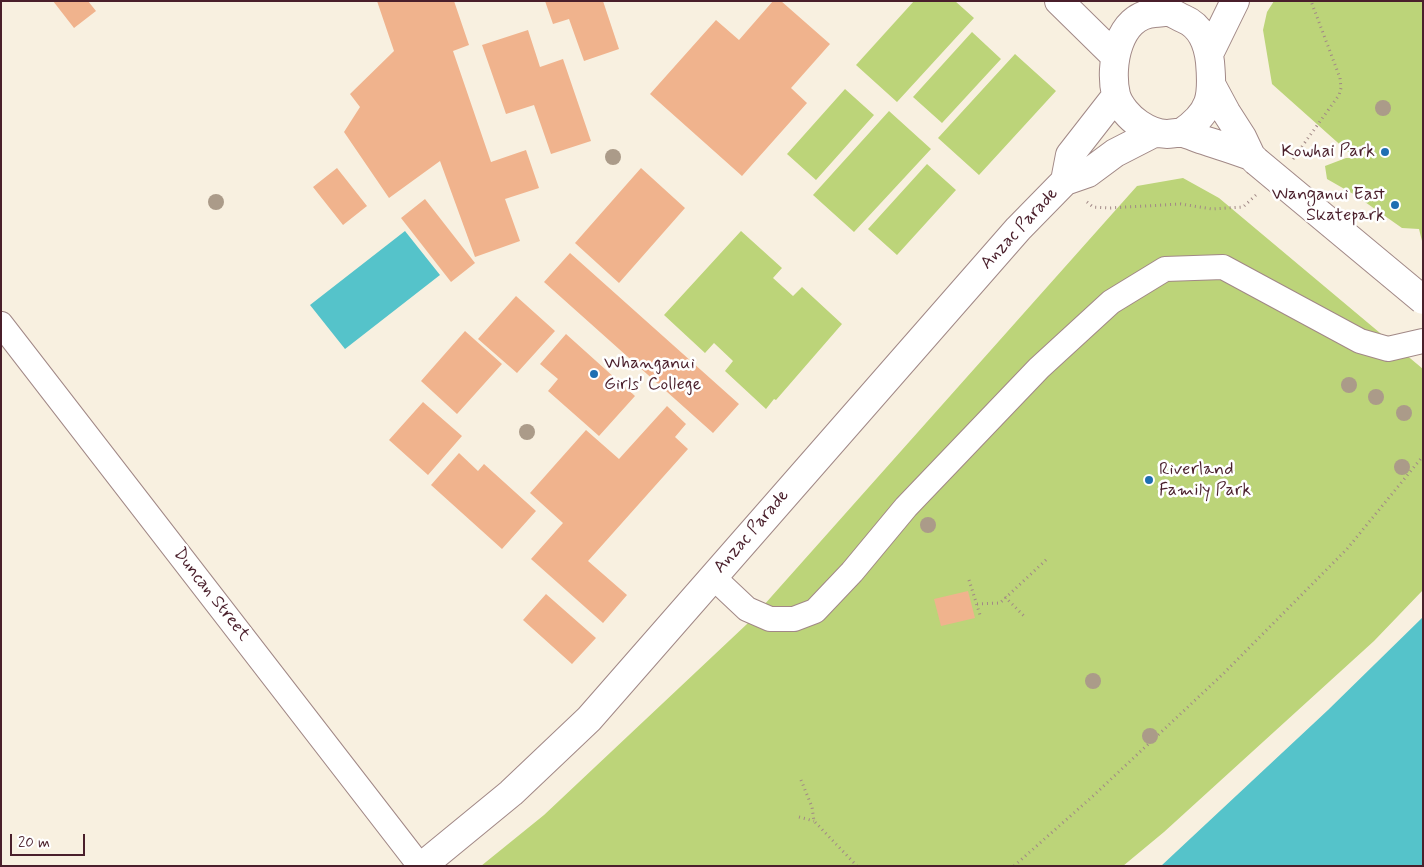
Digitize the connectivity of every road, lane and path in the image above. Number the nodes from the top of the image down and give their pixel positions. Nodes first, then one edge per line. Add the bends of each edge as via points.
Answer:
1 (1059, 1) edge
2 (1235, 1) edge
3 (1311, 1) edge
4 (1157, 7) edge
5 (1209, 54) junction
6 (1114, 56) junction
7 (1212, 86) junction
8 (1116, 96) junction
9 (1154, 133) junction
10 (1181, 133) junction
11 (1254, 158) junction
12 (1292, 160) dead end
13 (1065, 181) junction
14 (1257, 194) dead end
15 (1423, 300) edge
16 (1, 324) edge
17 (1423, 341) edge
18 (1423, 456) edge
19 (1047, 559) dead end
20 (713, 577) junction
21 (969, 580) dead end
22 (1006, 597) junction
23 (977, 604) junction
24 (1024, 616) dead end
25 (981, 618) dead end
26 (801, 780) dead end
27 (799, 817) dead end
28 (814, 821) junction
29 (421, 866) edge
30 (857, 866) edge
31 (1014, 866) edge

1 - 6 main road
2 - 5 main road
3 - 12 path via 1341,88
4 - 5 main road via 1191,22 1202,34
4 - 6 main road via 1126,30
5 - 7 main road
6 - 8 main road
7 - 10 main road via 1204,113
7 - 11 main road
8 - 9 main road via 1127,113
8 - 13 main road, Anzac Parade via 1070,155
9 - 10 main road
9 - 13 main road, Anzac Parade via 1115,152 1088,173
10 - 11 main road
11 - 15 main road, bridge
13 - 14 path via 1093,207 1181,204 1212,209 1243,207
13 - 20 main road, Anzac Parade via 1018,229
16 - 29 street, Duncan Street
17 - 20 street via 1388,349 1360,340 1223,267 1165,269 1112,302 1039,368 906,507 815,611 794,619 770,619 748,609
18 - 31 path via 1348,549 1223,674
19 - 22 path
20 - 29 main road, Anzac Parade via 582,726 511,793
21 - 23 path
22 - 23 path via 1000,603
22 - 24 path
23 - 25 path
26 - 28 path
27 - 28 path
28 - 30 path

